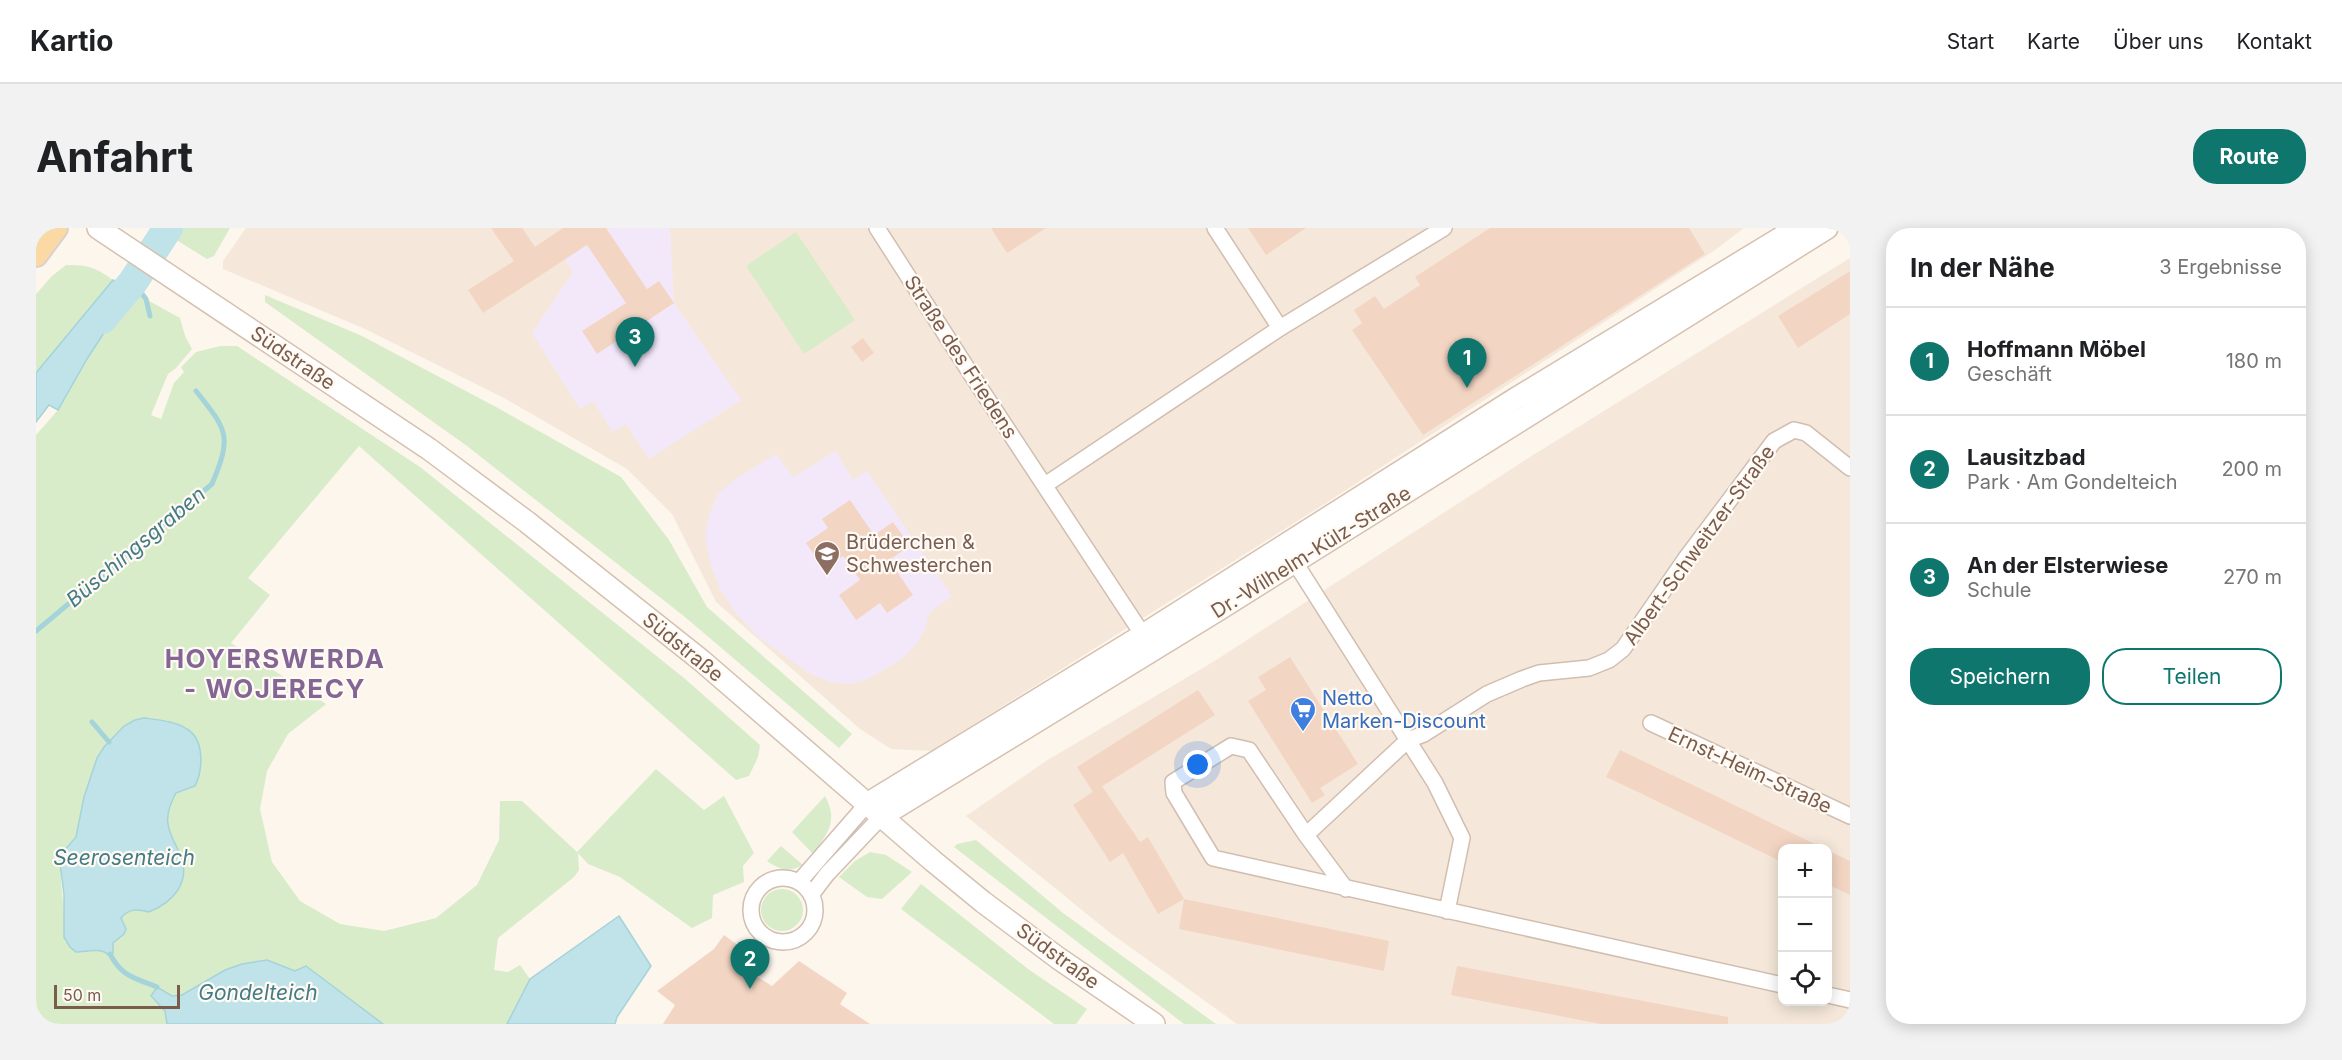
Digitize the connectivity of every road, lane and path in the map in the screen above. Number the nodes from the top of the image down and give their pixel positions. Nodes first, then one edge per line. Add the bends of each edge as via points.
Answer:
1 (56, 228) edge
2 (878, 228) edge
3 (1215, 228) edge
4 (1444, 228) edge
5 (1797, 228) edge
6 (1827, 228) edge
7 (103, 231) edge
8 (36, 255) edge
9 (1280, 328) junction
10 (1850, 468) edge
11 (1045, 485) junction
12 (1289, 553) junction
13 (1143, 635) junction
14 (1651, 723) dead end
15 (1408, 740) junction
16 (874, 810) junction
17 (1850, 816) edge
18 (1306, 835) junction
19 (799, 882) junction
20 (1346, 889) junction
21 (812, 895) junction
22 (1447, 911) junction
23 (1778, 984) edge
24 (1832, 996) edge
25 (1850, 1000) edge
26 (1154, 1024) edge

1 - 8 main road
2 - 11 street, Straße des Friedens
3 - 9 street
4 - 9 street
5 - 12 street, Dr.-Wilhelm-Külz-Straße via 1515,399
6 - 12 street, Dr.-Wilhelm-Külz-Straße
7 - 16 street, Südstraße via 429,449 527,522 702,661
9 - 11 street
10 - 15 street, Albert-Schweitzer-Straße via 1806,433 1794,430 1774,441 1623,649 1589,668 1539,673 1521,679
11 - 13 street, Straße des Friedens
12 - 13 street, Dr.-Wilhelm-Külz-Straße
12 - 15 street
12 - 16 street, Dr.-Wilhelm-Külz-Straße
13 - 16 street, Dr.-Wilhelm-Külz-Straße
14 - 17 street, Ernst-Heim-Straße
15 - 18 street, Albert-Schweitzer-Straße
15 - 22 street via 1462,838
16 - 19 street, Dr.-Wilhelm-Külz-Straße
16 - 21 street, Dr.-Wilhelm-Külz-Straße
16 - 26 street, Südstraße via 1049,952
18 - 20 street
18 - 20 street via 1249,750 1231,746 1173,782 1174,793 1214,858
19 - 21 street
19 - 21 street via 774,879 756,892 751,916 761,934 779,942 790,942 805,934 813,921
20 - 22 street
22 - 23 street
24 - 25 street

